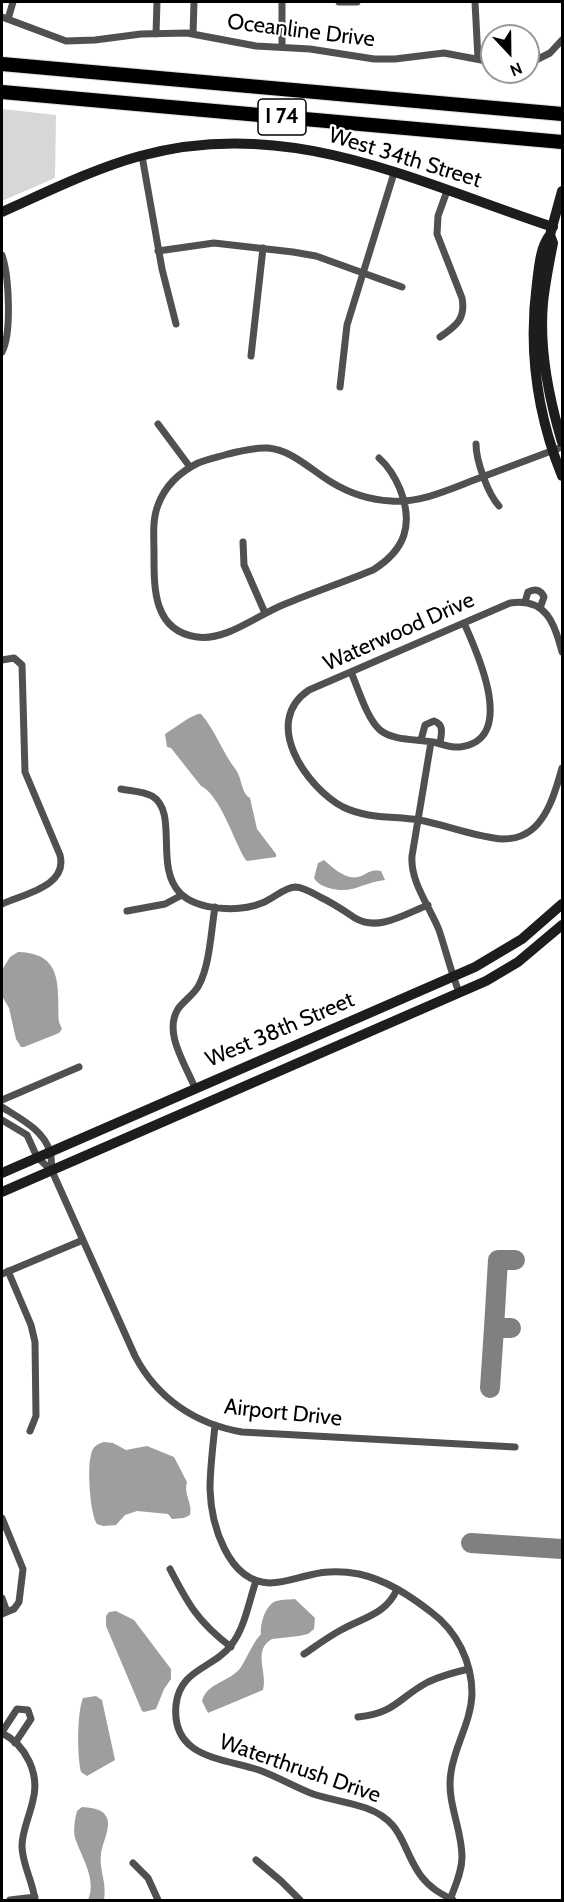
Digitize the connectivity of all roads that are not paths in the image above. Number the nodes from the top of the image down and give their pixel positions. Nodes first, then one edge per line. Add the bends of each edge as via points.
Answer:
1 (13, 2) edge
2 (157, 2) edge
3 (194, 2) edge
4 (282, 2) edge
5 (339, 2) edge
6 (357, 2) edge
7 (475, 2) edge
8 (5, 18) edge
9 (156, 34) junction
10 (193, 34) junction
11 (562, 40) edge
12 (282, 47) junction
13 (540, 58) edge
14 (478, 59) joint
15 (2, 64) edge
16 (2, 92) edge
17 (562, 114) edge
18 (562, 142) edge
19 (142, 156) junction
20 (394, 173) junction
21 (447, 190) junction
22 (562, 191) edge
23 (2, 212) edge
24 (552, 231) junction
25 (263, 248) junction
26 (158, 250) junction
27 (2, 255) edge
28 (362, 271) junction
29 (402, 287) dead end
30 (176, 324) dead end
31 (440, 337) dead end
32 (2, 352) edge
33 (250, 356) dead end
34 (340, 387) dead end
35 (158, 424) dead end
36 (562, 442) edge
37 (476, 444) dead end
38 (557, 449) edge
39 (379, 458) dead end
40 (190, 467) junction
41 (484, 476) junction
42 (562, 476) edge
43 (404, 501) junction
44 (499, 506) dead end
45 (243, 542) dead end
46 (528, 603) junction
47 (540, 608) junction
48 (265, 613) junction
49 (464, 623) junction
50 (562, 652) edge
51 (2, 660) edge
52 (351, 672) junction
53 (421, 740) junction
54 (431, 742) junction
55 (440, 744) junction
56 (562, 768) edge
57 (121, 789) dead end
58 (417, 820) junction
59 (182, 895) junction
60 (562, 903) edge
61 (2, 904) edge
62 (428, 905) junction
63 (215, 908) junction
64 (127, 911) dead end
65 (562, 925) edge
66 (453, 977) junction
67 (459, 992) junction
68 (79, 1067) dead end
69 (195, 1088) junction
70 (2, 1100) edge
71 (2, 1107) edge
72 (2, 1120) edge
73 (50, 1151) junction
74 (37, 1157) junction
75 (52, 1171) junction
76 (2, 1173) edge
77 (2, 1192) edge
78 (83, 1240) junction
79 (5, 1273) edge
80 (215, 1425) junction
81 (30, 1431) dead end
82 (515, 1447) dead end
83 (2, 1518) edge
84 (170, 1569) dead end
85 (256, 1581) junction
86 (398, 1589) junction
87 (2, 1598) edge
88 (4, 1613) edge
89 (231, 1647) junction
90 (304, 1654) dead end
91 (469, 1670) junction
92 (357, 1717) dead end
93 (2, 1733) edge
94 (15, 1743) junction
95 (256, 1860) dead end
96 (133, 1863) dead end
97 (35, 1899) edge
98 (9, 1900) edge
99 (158, 1900) edge
100 (300, 1900) edge
101 (451, 1900) edge

1 - 8 street
2 - 9 street
3 - 10 street
4 - 12 street
5 - 6 street
7 - 14 street
8 - 9 street, Oceanline Drive via 66,41
9 - 10 street, Oceanline Drive
10 - 12 street, Oceanline Drive
11 - 13 street
12 - 14 street, Oceanline Drive via 374,59 444,53
15 - 17 highway, I 74
16 - 18 highway, I 74
19 - 20 main road, West 34th Street via 199,145 260,143 328,153
19 - 23 main road, West 34th Street
19 - 26 street
20 - 21 main road, West 34th Street
20 - 28 street
21 - 24 main road, West 34th Street
21 - 31 street via 438,216 437,234 464,309 456,326
22 - 24 main road
24 - 36 main road via 543,337 550,393
24 - 38 main road via 541,259 533,335 537,388
25 - 26 street via 208,243
25 - 28 street via 316,256
25 - 33 street
26 - 30 street
27 - 32 street via 7,277 8,326
28 - 29 street
28 - 34 street via 347,325
35 - 40 street
37 - 41 street
38 - 41 street
38 - 42 main road
39 - 43 street via 393,474
40 - 43 street via 248,449 271,449 288,453 346,490 373,499
40 - 48 street via 168,487 155,512 156,597 160,611 170,624 197,637 220,635
41 - 43 street via 434,496
41 - 44 street
43 - 48 street via 404,535 383,564
45 - 48 street via 245,568
46 - 47 street
46 - 47 street via 528,592 538,590 544,597
46 - 49 street, Waterwood Drive via 510,603
47 - 50 street via 551,620
49 - 52 street, Waterwood Drive
49 - 55 street via 486,678 489,722 471,744
51 - 61 street via 17,659 23,669 25,771 61,859 55,880
52 - 53 street via 380,730 391,736
52 - 58 street, Waterwood Drive via 301,696 290,713 287,728 291,744 305,773 325,795 342,806 364,815
53 - 54 street
53 - 55 street via 425,725 435,721 441,726
54 - 55 street
54 - 58 street
56 - 58 street via 540,821 531,831 511,839
57 - 59 street via 150,795 162,806 169,870
58 - 62 street via 412,866
59 - 63 street
59 - 64 street via 165,904
60 - 66 main road, West 38th Street via 522,939
62 - 63 street via 371,924 297,887 246,908
62 - 66 street
63 - 69 street via 202,977 179,1007 172,1026
65 - 67 main road, West 38th Street via 505,971
66 - 67 street
66 - 69 main road, West 38th Street
67 - 75 main road, West 38th Street
68 - 70 street
69 - 73 main road, West 38th Street
71 - 73 street via 28,1124
72 - 74 street via 27,1136
73 - 74 main road, West 38th Street
73 - 75 street
74 - 75 street
74 - 76 main road, West 38th Street
75 - 77 main road, West 38th Street
75 - 78 street, Airport Drive
78 - 79 street
78 - 80 street, Airport Drive via 147,1375 181,1409
79 - 81 street via 36,1342 36,1416
80 - 82 street, Airport Drive via 248,1432
80 - 85 street via 210,1479 213,1512 230,1560
83 - 88 street via 23,1569 19,1602
84 - 89 street via 189,1605
85 - 86 street via 279,1583 311,1574 342,1572
85 - 89 street
86 - 90 street via 380,1611
86 - 91 street via 447,1626
87 - 88 street
89 - 101 street, Waterthrush Drive via 192,1674 180,1690 177,1721 189,1745 215,1760 256,1769 312,1793 376,1812 399,1832 426,1882
91 - 92 street via 430,1681 387,1711
91 - 101 street via 470,1712 450,1781 462,1859
93 - 94 street
93 - 94 street via 17,1710 28,1710 31,1719
94 - 97 street via 28,1760 34,1780 22,1847
95 - 100 street
96 - 99 street via 148,1878
97 - 98 street

